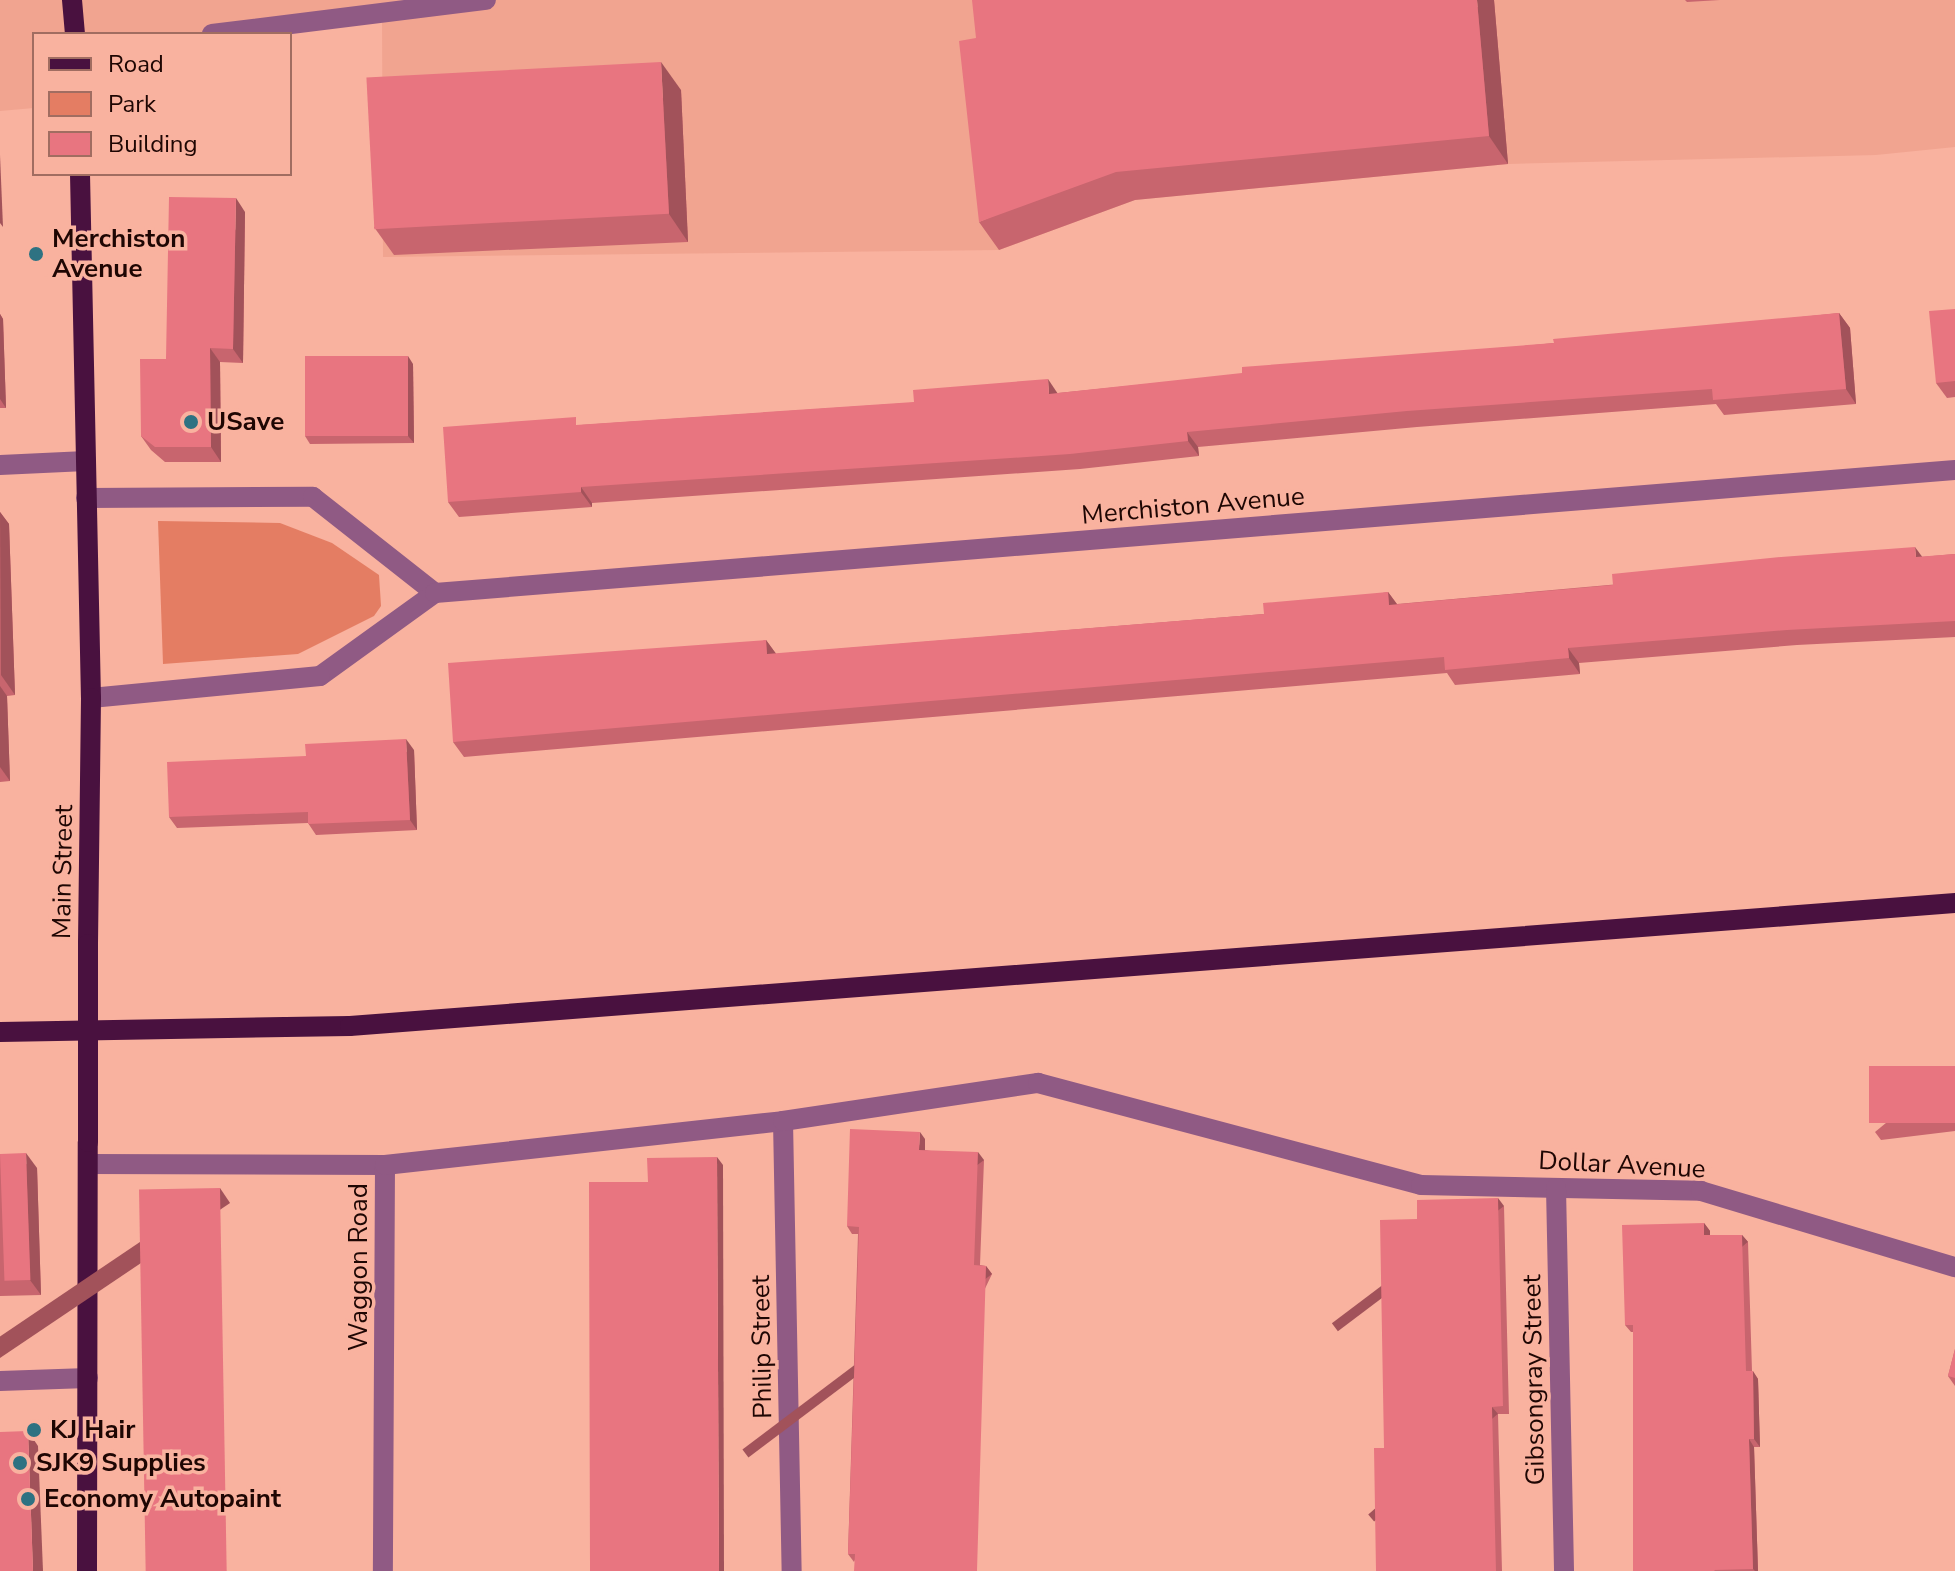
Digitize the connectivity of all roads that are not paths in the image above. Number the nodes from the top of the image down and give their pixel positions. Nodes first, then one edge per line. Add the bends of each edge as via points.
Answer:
1 (72, 0) edge
2 (486, 0) edge
3 (75, 32) edge
4 (228, 32) edge
5 (80, 176) edge
6 (86, 461) junction
7 (0, 465) edge
8 (1955, 470) edge
9 (86, 498) junction
10 (435, 593) junction
11 (91, 698) junction
12 (1955, 903) edge
13 (0, 1032) edge
14 (783, 1121) junction
15 (88, 1164) junction
16 (385, 1165) junction
17 (1556, 1188) junction
18 (1955, 1267) edge
19 (88, 1378) junction
20 (0, 1381) edge
21 (87, 1571) edge
22 (383, 1571) edge
23 (792, 1571) edge
24 (1564, 1571) edge

1 - 3 main road
2 - 4 street
5 - 6 main road, Main Street
6 - 7 street
6 - 9 main road, Main Street
8 - 10 street, Merchiston Avenue
9 - 10 street via 313,497
9 - 11 main road, Main Street
10 - 11 street via 320,676
11 - 15 main road, Main Street, bridge
12 - 13 main road via 350,1026
14 - 16 street, Dollar Avenue
14 - 17 street, Dollar Avenue via 1038,1083 1421,1185
14 - 23 street, Philip Street
15 - 16 street, Waggon Road
15 - 19 main road, Main Street
16 - 22 street, Waggon Road
17 - 18 street, Dollar Avenue via 1701,1191
17 - 24 street, Gibsongray Street
19 - 20 street
19 - 21 main road, Main Street

